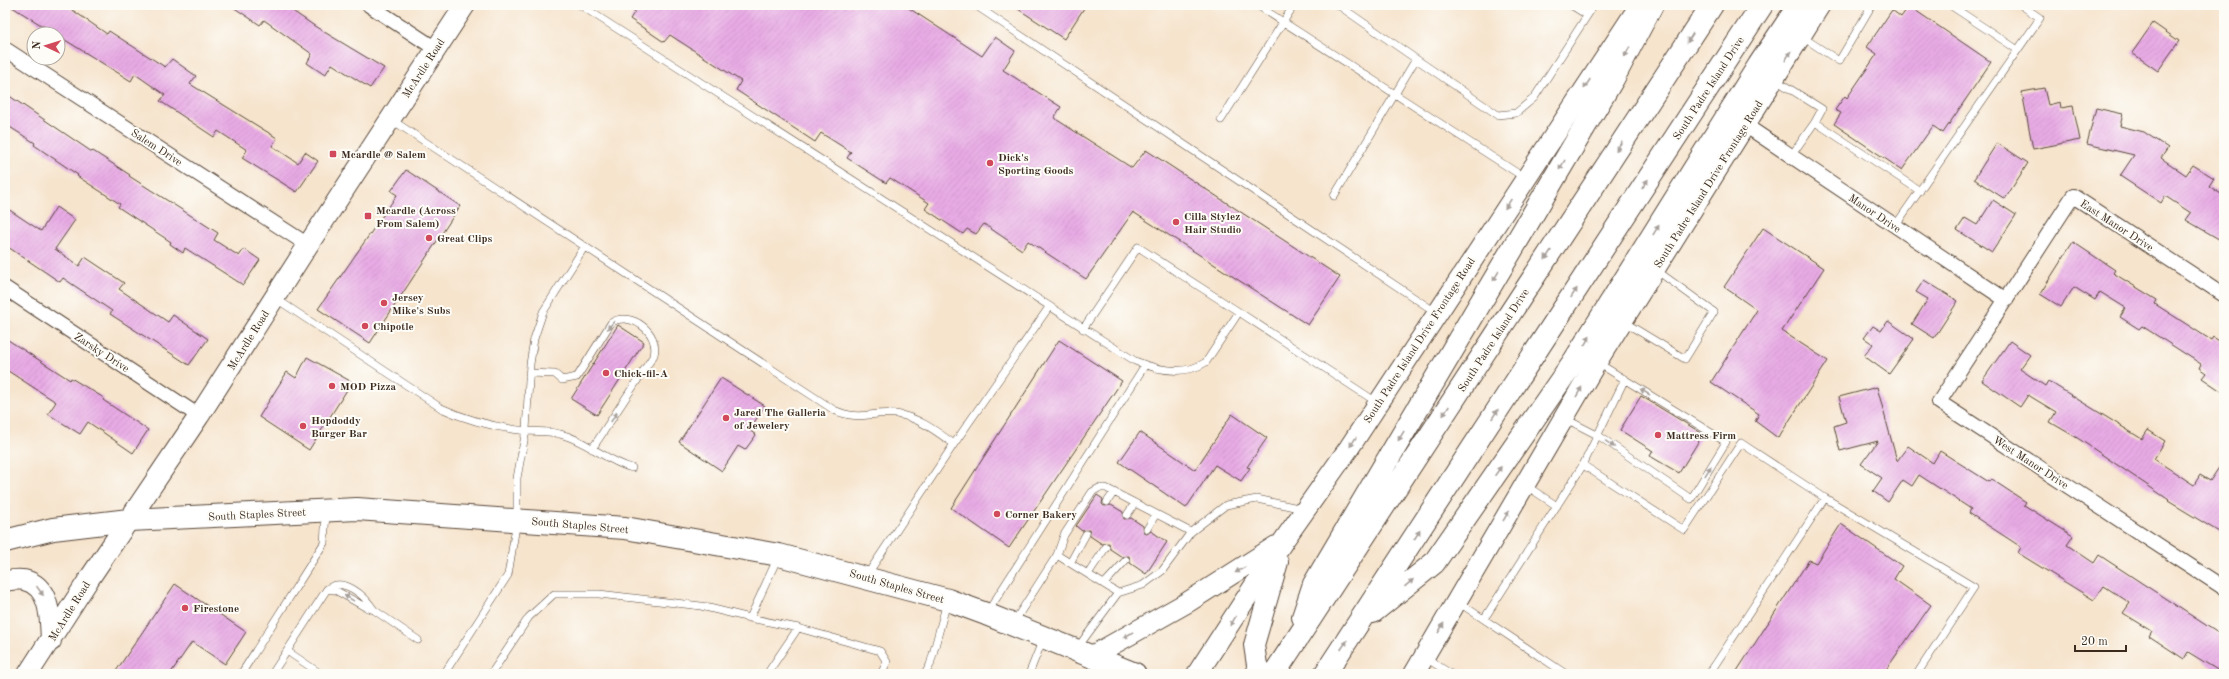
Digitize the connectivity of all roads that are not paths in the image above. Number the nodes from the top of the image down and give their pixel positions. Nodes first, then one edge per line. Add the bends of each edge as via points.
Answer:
1 (370, 5) edge
2 (465, 5) edge
3 (580, 5) edge
4 (975, 5) edge
5 (1257, 5) edge
6 (1294, 5) edge
7 (1338, 5) edge
8 (1571, 5) edge
9 (1594, 5) edge
10 (1640, 5) edge
11 (1652, 5) edge
12 (1712, 5) edge
13 (1762, 5) edge
14 (1799, 5) edge
15 (1820, 5) edge
16 (1872, 5) edge
17 (1950, 5) edge
18 (2021, 5) edge
19 (1587, 15) junction
20 (1282, 22) junction
21 (1800, 36) junction
22 (5, 49) edge
23 (436, 49) junction
24 (2018, 50) junction
25 (1416, 59) junction
26 (1774, 79) junction
27 (1395, 94) junction
28 (390, 118) junction
29 (1221, 120) dead end
30 (1815, 122) junction
31 (1745, 125) junction
32 (1791, 156) junction
33 (1525, 178) junction
34 (1920, 191) junction
35 (1334, 196) dead end
36 (1895, 226) junction
37 (308, 245) junction
38 (585, 246) junction
39 (1654, 269) junction
40 (5, 288) edge
41 (2224, 295) edge
42 (275, 298) junction
43 (2006, 300) junction
44 (1049, 307) junction
45 (1239, 312) junction
46 (1437, 314) junction
47 (1622, 321) junction
48 (1083, 329) junction
49 (1597, 362) junction
50 (1145, 365) junction
51 (529, 372) junction
52 (1625, 379) junction
53 (1378, 403) junction
54 (199, 416) junction
55 (1564, 418) junction
56 (526, 430) junction
57 (1599, 436) junction
58 (954, 444) junction
59 (592, 450) junction
60 (1583, 465) junction
61 (632, 468) dead end
62 (1525, 484) junction
63 (1114, 492) junction
64 (1825, 498) junction
65 (1107, 502) dead end
66 (1135, 503) junction
67 (1557, 506) junction
68 (326, 510) junction
69 (1306, 510) junction
70 (1156, 514) junction
71 (1127, 515) dead end
72 (129, 520) junction
73 (517, 520) junction
74 (1147, 529) dead end
75 (1190, 532) junction
76 (1086, 534) dead end
77 (1284, 540) junction
78 (5, 541) edge
79 (1106, 547) dead end
80 (779, 555) junction
81 (1057, 555) junction
82 (1126, 560) dead end
83 (1070, 563) junction
84 (1088, 574) junction
85 (866, 577) junction
86 (5, 581) edge
87 (1104, 584) junction
88 (2224, 588) edge
89 (1118, 593) junction
90 (948, 600) junction
91 (1457, 601) junction
92 (986, 614) junction
93 (750, 618) junction
94 (1484, 619) junction
95 (1013, 624) junction
96 (1357, 626) junction
97 (798, 628) junction
98 (1044, 637) junction
99 (418, 640) dead end
100 (51, 641) junction
101 (1296, 642) junction
102 (287, 651) junction
103 (1084, 653) junction
104 (1424, 657) junction
105 (1328, 669) edge
106 (28, 674) edge
107 (241, 674) edge
108 (272, 674) edge
109 (321, 674) edge
110 (444, 674) edge
111 (491, 674) edge
112 (767, 674) edge
113 (881, 674) edge
114 (925, 674) edge
115 (1029, 674) edge
116 (1135, 674) edge
117 (1198, 674) edge
118 (1262, 674) edge
119 (1274, 674) edge
120 (1414, 674) edge
121 (1451, 674) edge
122 (1566, 674) edge
123 (1709, 674) edge
124 (1917, 674) edge

1 - 23 street
2 - 23 main road, McArdle Road
3 - 44 lane
4 - 46 lane
5 - 20 lane
6 - 20 lane
7 - 25 lane
8 - 19 lane
9 - 19 lane
10 -> 33 main road, South Padre Island Drive Frontage Road
11 -> 101 main road via 1613,79 1314,584
12 -> 101 main road, South Padre Island Drive
96 -> 13 main road, South Padre Island Drive
96 -> 14 main road via 1434,563 1574,361
15 - 21 main road, South Padre Island Drive Frontage Road
16 - 21 lane via 1839,61
17 - 24 lane
18 - 24 lane via 2040,18
19 - 25 lane via 1534,98 1516,113 1498,115
20 - 27 lane
20 - 29 lane
26 -> 21 main road, South Padre Island Drive Frontage Road
22 - 37 street, Salem Drive
23 - 28 main road, McArdle Road
24 - 34 lane
25 - 27 lane
26 - 30 lane via 1822,109
26 - 31 main road, South Padre Island Drive Frontage Road
27 - 33 lane
27 - 35 lane
28 - 37 main road, McArdle Road
28 - 38 lane
30 - 32 lane
30 - 34 lane
31 - 32 street, Manor Drive
31 - 39 main road, South Padre Island Drive Frontage Road
32 - 36 street, Manor Drive
33 -> 46 main road, South Padre Island Drive Frontage Road
34 - 36 lane
36 - 43 street, Manor Drive
37 - 42 main road, McArdle Road
38 - 51 lane via 543,312 534,339
38 - 58 lane via 834,410 858,417 896,414 927,425
39 - 47 main road, South Padre Island Drive Frontage Road
39 - 47 lane via 1714,312 1685,359
40 - 54 street, Zarsky Drive
41 - 43 street, East Manor Drive via 2073,196
42 - 54 main road, McArdle Road
42 - 56 lane via 441,408 457,416 480,422
43 - 88 street, West Manor Drive via 1939,402
44 - 48 lane
44 - 58 lane
45 - 48 lane via 1138,247
45 - 50 lane via 1206,362 1199,367 1179,371
45 - 53 lane
46 - 53 main road, South Padre Island Drive Frontage Road
47 - 49 main road, South Padre Island Drive Frontage Road
48 - 50 lane
49 - 52 lane
55 -> 49 main road, South Padre Island Drive Frontage Road
50 - 92 lane
51 - 56 lane
59 -> 51 lane via 654,355 656,342 648,331 628,318 617,319 611,323 577,377 562,380 555,374
52 - 57 lane
57 -> 52 lane via 1691,499 1726,442
53 -> 69 main road, South Padre Island Drive Frontage Road
54 - 72 main road, McArdle Road
55 - 57 lane
55 - 62 main road, South Padre Island Drive Frontage Road
56 - 59 lane via 562,434
56 - 73 lane via 517,478
57 - 60 lane
58 - 85 lane
59 - 61 lane via 618,464
60 - 64 lane via 1684,530 1741,443
60 - 67 lane
62 - 67 lane
91 -> 62 main road, South Padre Island Drive Frontage Road
63 - 65 lane
63 - 66 lane
63 - 81 lane via 1106,488 1092,492 1064,535
64 - 123 lane
64 - 124 lane via 1974,587
66 - 70 lane
66 - 71 lane
67 - 94 lane
68 - 72 main road, South Staples Street
68 - 73 main road, South Staples Street via 357,509
68 - 107 lane via 324,543
69 - 75 lane via 1257,499 1226,505
69 - 77 main road, South Padre Island Drive Frontage Road
70 - 74 lane
70 - 75 lane
72 - 78 main road, South Staples Street via 53,529
72 - 100 main road, McArdle Road
73 - 80 main road, South Staples Street via 625,528
73 - 110 lane via 508,575
75 - 89 lane via 1162,571 1143,585
76 - 83 lane
77 -> 103 main road via 1265,555 1188,602
77 -> 117 main road, South Padre Island Drive Frontage Road
77 - 118 main road via 1254,645 1257,665
79 - 84 lane
80 - 85 main road, South Staples Street
80 - 93 lane
81 - 83 lane
81 - 95 lane
82 - 87 lane
83 - 84 lane
84 - 87 lane
85 - 90 main road, South Staples Street
86 -> 100 main road via 23,580 35,584 42,593 50,617
87 - 89 lane
89 - 103 lane
90 - 92 main road, South Staples Street
90 - 114 lane via 930,665
91 - 94 lane
104 -> 91 main road, South Padre Island Drive Frontage Road
92 - 95 main road, South Staples Street
93 - 97 lane
93 - 111 lane via 701,606 599,594 554,594 529,617
94 - 122 lane
95 - 98 main road, South Staples Street
105 -> 96 main road, South Padre Island Drive
97 - 112 lane
97 - 113 lane via 880,651 886,662
98 - 103 main road, South Staples Street
98 - 115 lane
99 -> 102 lane via 374,610 335,590 327,589
100 - 106 main road, McArdle Road
101 - 119 main road, South Padre Island Drive
102 - 108 lane
102 - 109 lane
103 - 116 main road, South Staples Street
104 - 120 main road, South Padre Island Drive Frontage Road
104 - 121 lane

